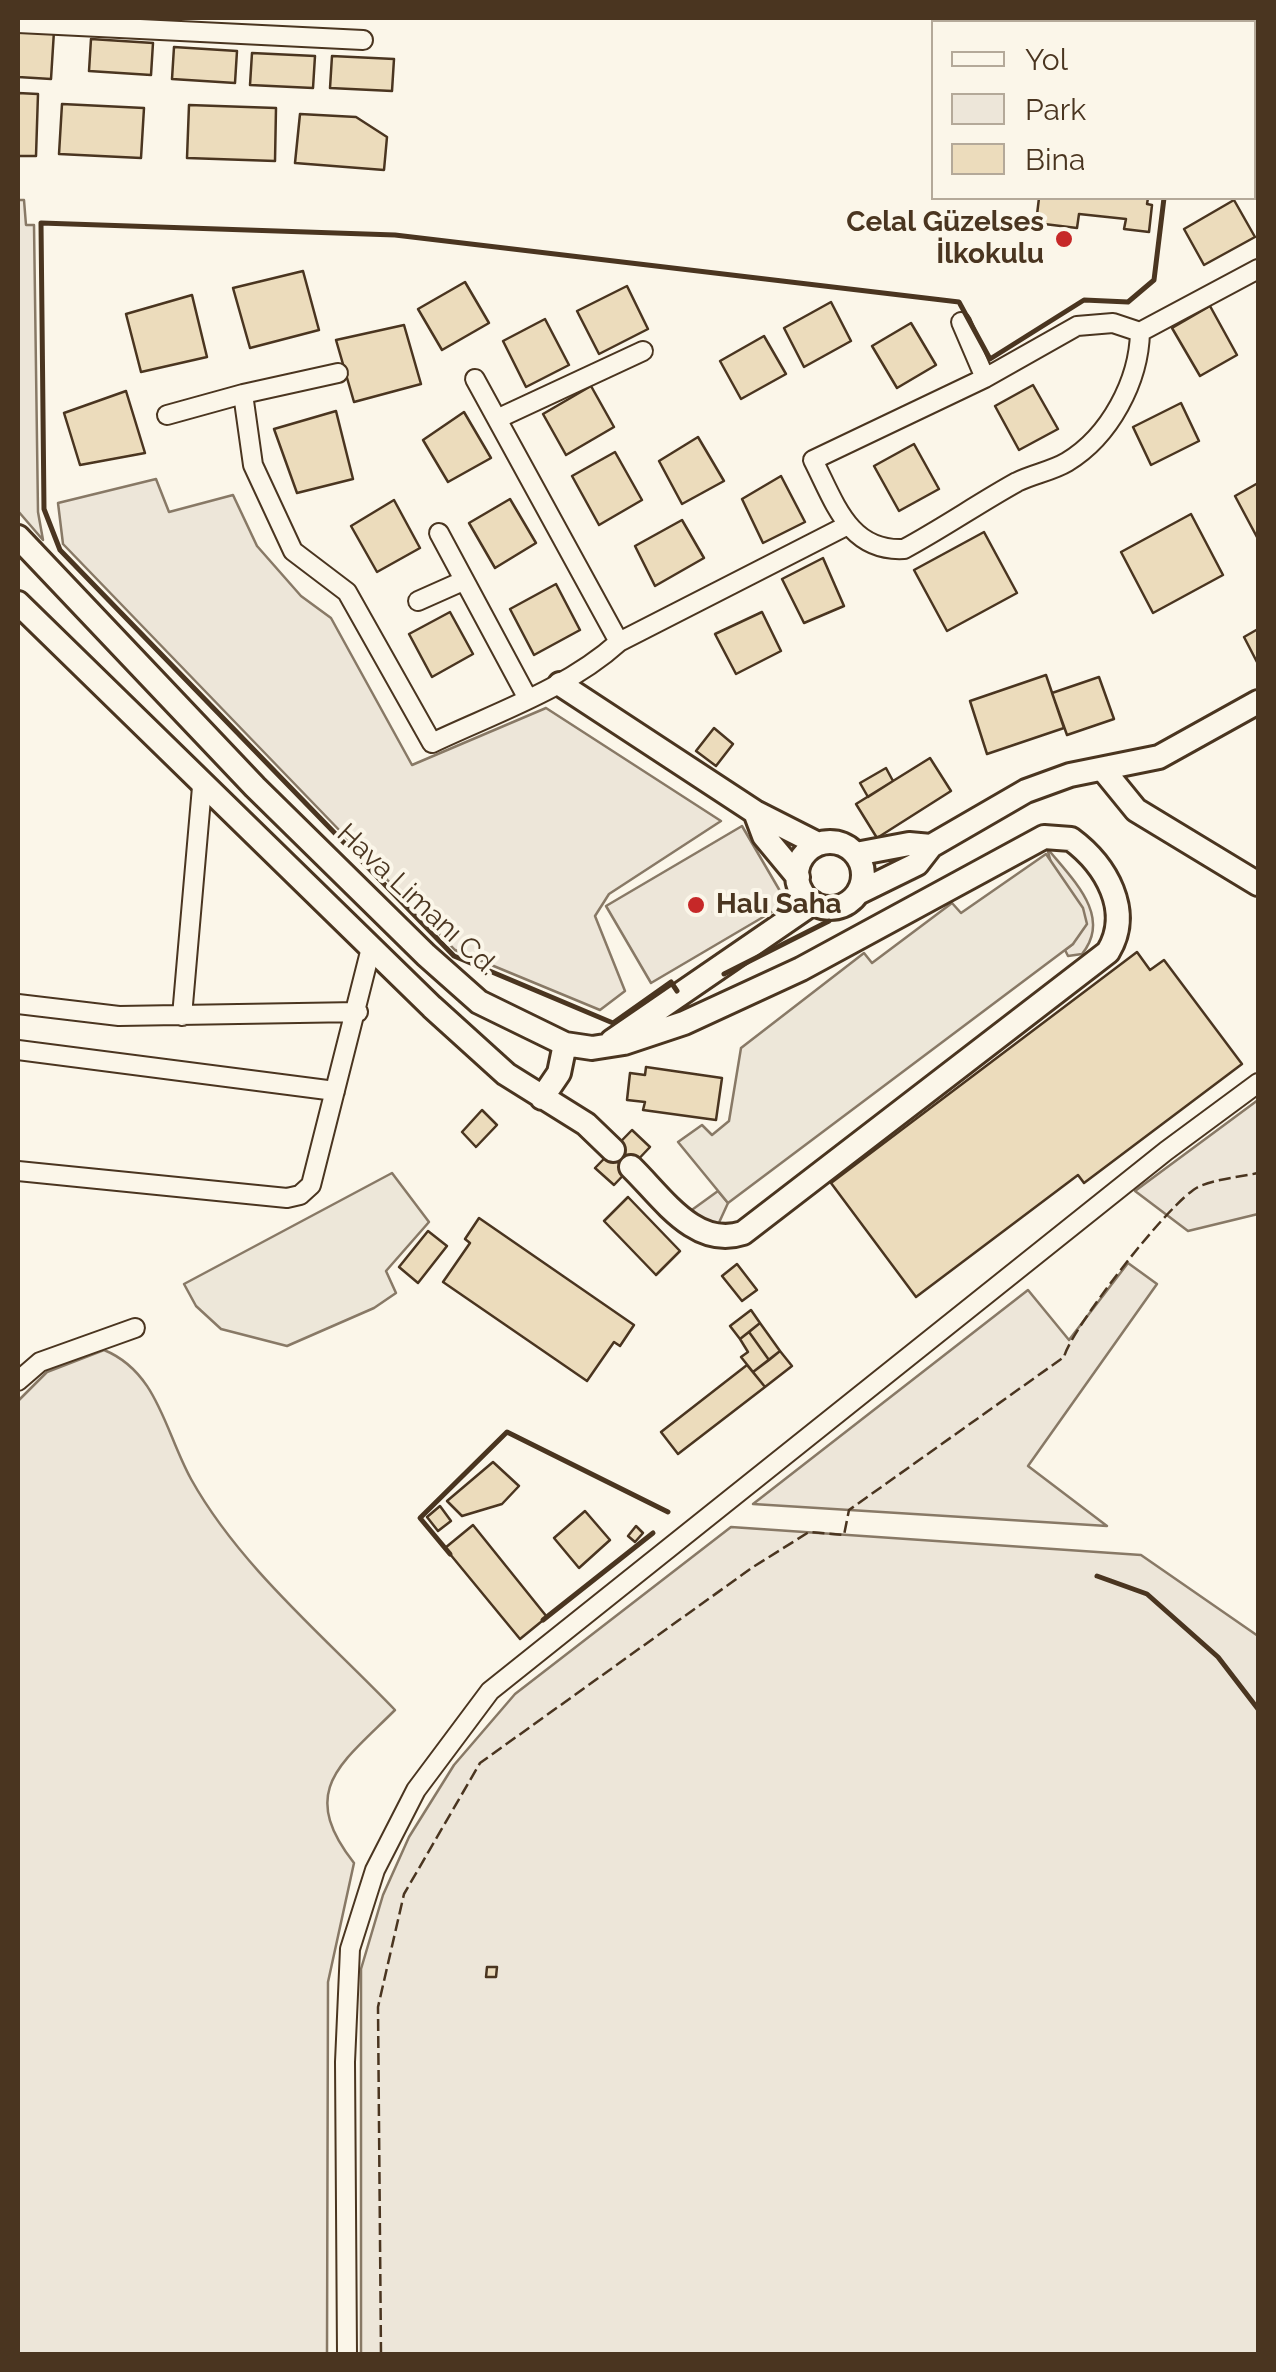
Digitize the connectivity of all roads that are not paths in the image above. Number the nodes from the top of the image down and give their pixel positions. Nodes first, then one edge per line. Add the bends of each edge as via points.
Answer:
1 (18, 23) edge
2 (363, 40) dead end
3 (1258, 268) edge
4 (962, 322) dead end
5 (1140, 332) junction
6 (643, 351) dead end
7 (338, 373) dead end
8 (985, 378) junction
9 (475, 380) dead end
10 (243, 394) junction
11 (167, 415) dead end
12 (499, 418) junction
13 (846, 526) junction
14 (440, 533) dead end
15 (18, 537) edge
16 (463, 580) junction
17 (418, 601) dead end
18 (18, 603) edge
19 (619, 642) junction
20 (560, 684) junction
21 (527, 697) junction
22 (1258, 702) edge
23 (1105, 772) junction
24 (202, 787) junction
25 (755, 812) junction
26 (818, 844) junction
27 (931, 846) junction
28 (856, 854) junction
29 (798, 877) junction
30 (1258, 884) edge
31 (858, 892) junction
32 (813, 903) junction
33 (371, 948) junction
34 (18, 1004) edge
35 (358, 1012) junction
36 (182, 1016) junction
37 (565, 1044) junction
38 (606, 1046) junction
39 (18, 1050) edge
40 (1258, 1083) edge
41 (335, 1091) junction
42 (542, 1098) junction
43 (613, 1150) dead end
44 (631, 1167) dead end
45 (18, 1171) edge
46 (135, 1328) dead end
47 (18, 1381) edge
48 (347, 2354) edge

1 - 2 street
3 - 5 street
4 - 8 street
5 - 8 street via 1113,323 1077,326
5 - 13 street via 1131,384 1099,434 1068,462 1020,480 904,549 866,544
6 - 12 street
7 - 10 street
8 - 13 street via 813,460
9 - 12 street
10 - 11 street
10 - 21 street via 253,465 293,551 347,592 432,743
12 - 19 street
13 - 19 street
14 - 16 street
15 - 37 street, Hava Limanı Cd. via 426,956 480,1002
16 - 17 street
16 - 21 street
18 - 24 street
19 - 20 street
20 - 21 street
20 - 25 street
22 - 23 street via 1159,757
23 - 27 street via 1070,775 1026,791
23 - 30 street via 1136,810
24 - 33 street
24 - 36 street
25 - 26 street
25 - 29 street via 764,836
26 - 28 street via 839,843
26 - 29 street via 803,858
27 - 28 street
27 - 31 street via 917,864
28 - 31 street via 863,873
29 - 32 street
31 - 32 street via 842,906
32 - 38 street
33 - 35 street
33 - 42 street via 506,1074
34 - 36 street
35 - 36 street
35 - 41 street
37 - 38 street, Hava Limanı Cd.
37 - 42 street via 560,1073
38 - 44 street, Hava Limanı Cd. via 684,1023 801,969 1044,837 1071,838 1081,846 1118,904 1117,937 1089,971 743,1233 699,1233
39 - 41 street
40 - 48 street via 490,1690 416,1790 375,1870 350,1949
41 - 45 street via 310,1185 300,1195
42 - 43 street via 586,1124
46 - 47 street via 40,1362

